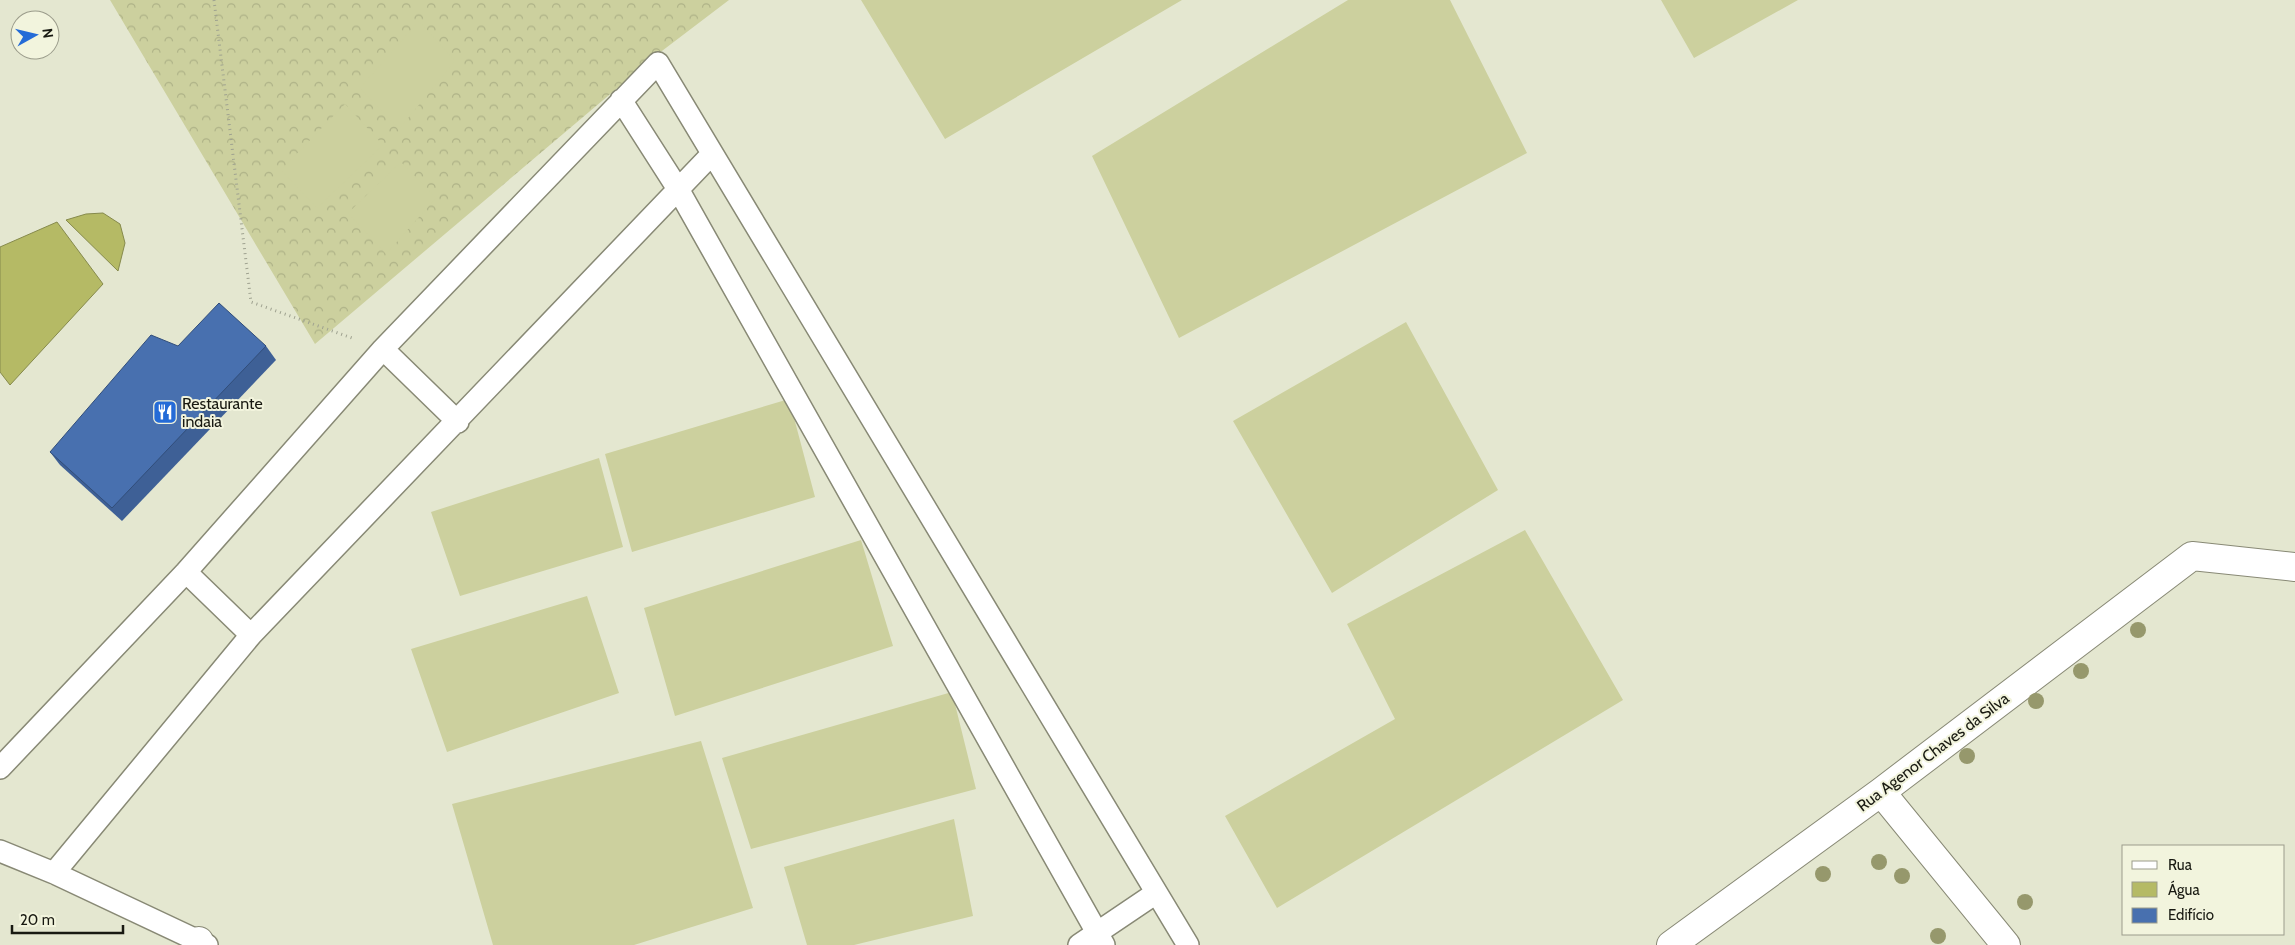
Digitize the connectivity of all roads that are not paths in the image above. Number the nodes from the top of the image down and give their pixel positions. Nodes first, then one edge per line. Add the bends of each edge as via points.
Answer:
1 (621, 100) junction
2 (712, 154) junction
3 (678, 189) junction
4 (383, 349) junction
5 (458, 422) junction
6 (2295, 567) edge
7 (186, 572) junction
8 (251, 635) junction
9 (0, 768) edge
10 (1881, 792) junction
11 (0, 851) edge
12 (54, 873) junction
13 (1156, 893) junction
14 (1093, 941) edge
15 (201, 944) edge
16 (1188, 945) edge
17 (1671, 945) edge
18 (2006, 945) edge

1 - 2 lane via 658,63
1 - 3 lane
1 - 4 lane
2 - 3 lane
2 - 13 lane
3 - 5 lane
3 - 14 lane
4 - 5 lane
4 - 7 lane
5 - 8 lane
6 - 10 street, Rua Agenor Chaves da Silva via 2192,556
7 - 8 lane
7 - 9 lane
8 - 12 lane
10 - 17 street, Rua Agenor Chaves da Silva
10 - 18 street
11 - 12 lane
12 - 15 lane
13 - 14 lane
13 - 16 lane

